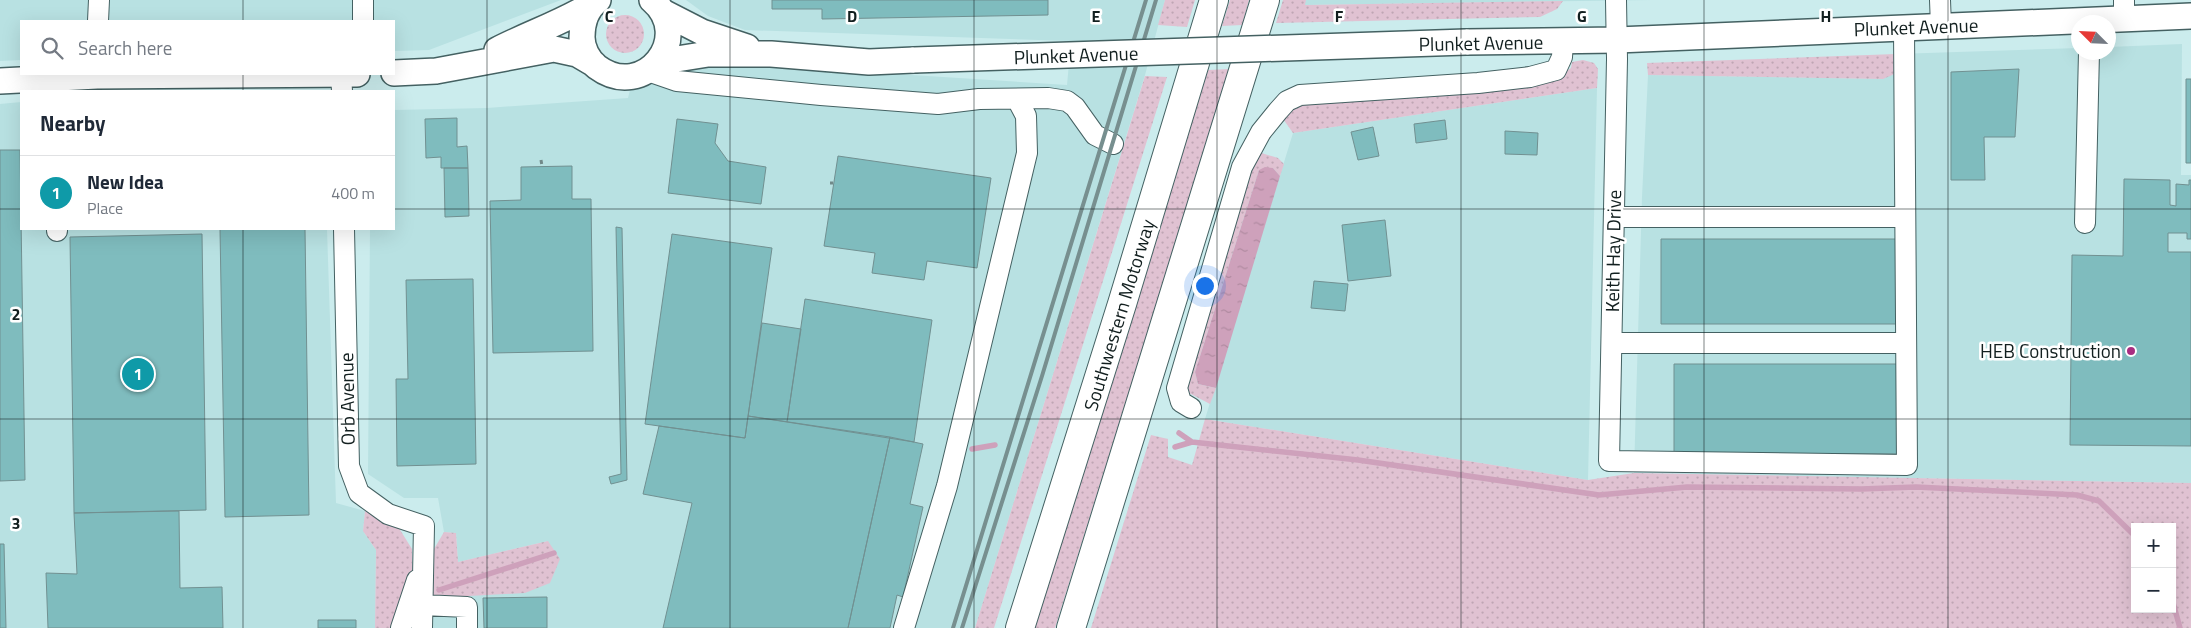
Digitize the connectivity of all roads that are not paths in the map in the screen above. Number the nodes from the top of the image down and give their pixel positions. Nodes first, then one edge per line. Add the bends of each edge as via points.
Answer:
1 (99, 0) edge
2 (363, 0) edge
3 (1214, 0) edge
4 (1265, 0) edge
5 (1616, 0) edge
6 (1940, 0) edge
7 (596, 1) edge
8 (657, 4) edge
9 (2124, 9) edge
10 (2107, 15) edge
11 (2191, 16) edge
12 (98, 20) edge
13 (363, 20) edge
14 (2071, 22) edge
15 (1941, 26) junction
16 (1904, 28) junction
17 (1617, 40) junction
18 (1562, 42) junction
19 (771, 54) junction
20 (2089, 60) edge
21 (471, 63) junction
22 (594, 64) junction
23 (653, 66) junction
24 (395, 73) edge
25 (97, 75) edge
26 (341, 75) edge
27 (0, 81) edge
28 (56, 84) edge
29 (342, 90) edge
30 (1017, 98) junction
31 (1113, 144) dead end
32 (1614, 217) junction
33 (1905, 218) junction
34 (2085, 223) dead end
35 (344, 230) edge
36 (1612, 343) junction
37 (1906, 343) junction
38 (1191, 408) dead end
39 (423, 563) junction
40 (422, 605) junction
41 (401, 628) edge
42 (422, 628) edge
43 (467, 628) edge
44 (904, 628) edge
45 (1020, 628) edge
46 (1071, 628) edge

1 - 12 street
2 - 13 street
3 - 45 highway, Southwestern Motorway
4 - 46 highway
5 - 17 street, Keith Hay Drive
6 - 15 street
7 - 21 main road via 571,17 523,36
7 - 22 main road via 582,26 586,53
8 - 19 main road, Plunket Avenue via 702,32
8 - 23 main road via 667,24 668,38 665,50
9 - 10 main road, Plunket Avenue
9 - 11 main road, Plunket Avenue
14 - 15 main road, Plunket Avenue
15 - 16 main road, Plunket Avenue
16 - 17 main road, Plunket Avenue
16 - 33 street
17 - 18 main road, Plunket Avenue
17 - 32 street, Keith Hay Drive
18 - 19 main road, Plunket Avenue, bridge via 1466,42 869,62
18 - 38 street via 1562,57 1556,70 1530,77 1300,95 1287,101 1262,132 1242,167 1177,388 1181,402
19 - 23 main road, Plunket Avenue via 708,54
20 - 34 street
21 - 22 main road via 560,49
21 - 24 main road via 436,71
22 - 23 main road, Plunket Avenue via 606,73 620,77 634,76
23 - 30 street via 677,81 777,92 938,104
25 - 28 main road
26 - 29 street
27 - 28 main road
30 - 31 street via 1067,101 1095,136
30 - 44 street via 1026,116 1026,153 947,486
32 - 33 street
32 - 36 street, Keith Hay Drive
33 - 37 street
35 - 39 street, Orb Avenue via 349,466 359,493 388,514 424,526
36 - 37 street
36 - 37 street, Keith Hay Drive via 1609,461 1907,465
39 - 40 street
39 - 41 street
40 - 42 street
40 - 43 street via 467,607

